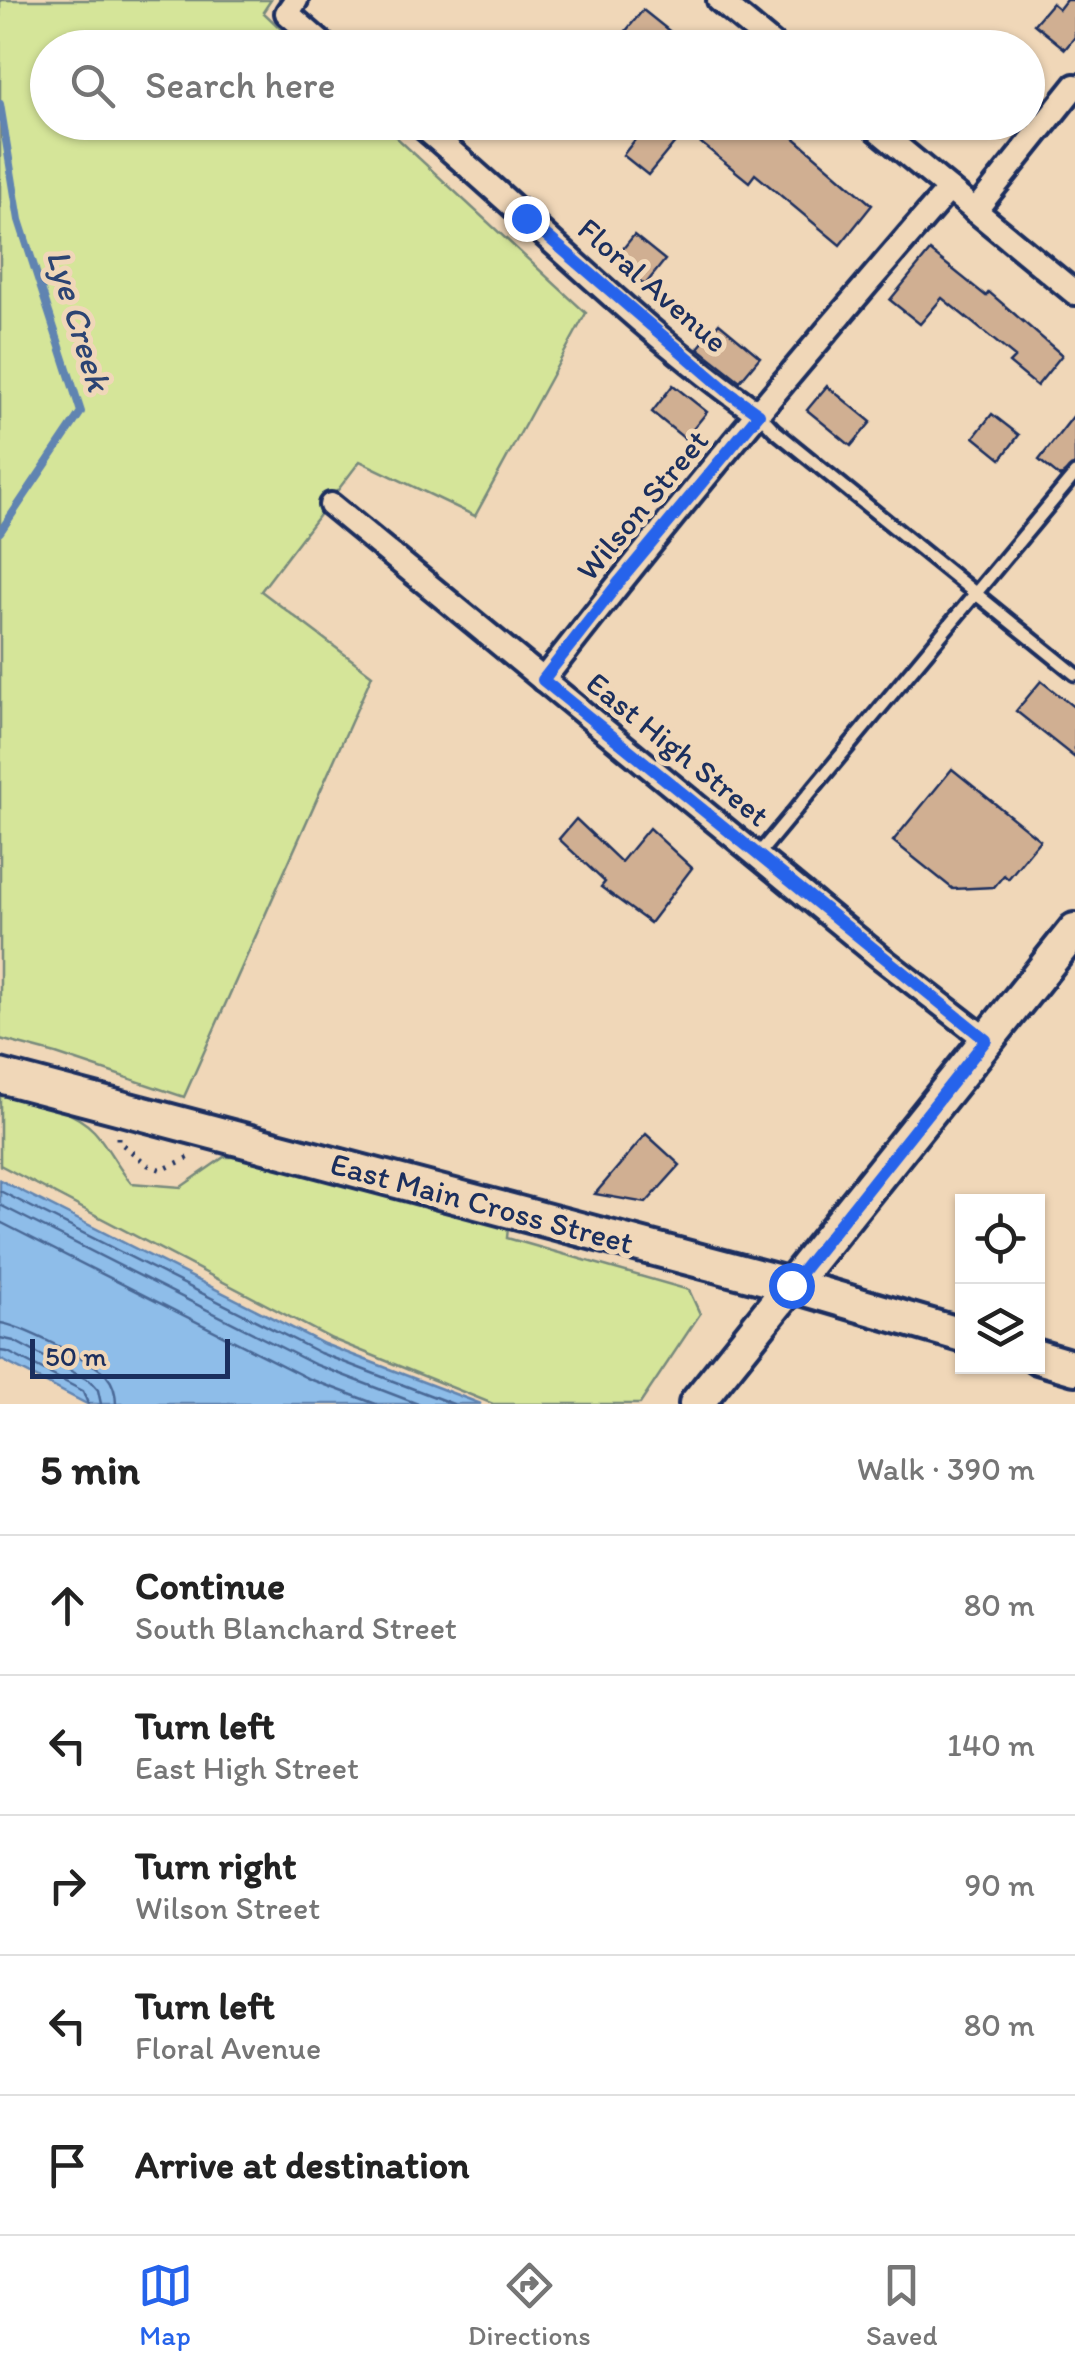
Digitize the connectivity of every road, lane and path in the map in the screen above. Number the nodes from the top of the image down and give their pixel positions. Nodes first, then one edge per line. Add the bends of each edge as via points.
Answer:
1 (296, 0) edge
2 (719, 0) edge
3 (306, 30) edge
4 (755, 30) edge
5 (1075, 86) edge
6 (1045, 124) edge
7 (437, 140) edge
8 (890, 140) edge
9 (1032, 140) edge
10 (949, 189) junction
11 (975, 211) junction
12 (1075, 293) edge
13 (759, 414) junction
14 (1075, 474) edge
15 (330, 504) dead end
16 (976, 592) junction
17 (1075, 674) edge
18 (543, 680) junction
19 (756, 856) junction
20 (1075, 930) edge
21 (986, 1040) junction
22 (0, 1076) edge
23 (791, 1285) junction
24 (955, 1333) edge
25 (1045, 1359) edge
26 (1075, 1368) edge
27 (696, 1404) edge

1 - 3 street via 286,14
2 - 4 street
5 - 6 street
7 - 13 street, Floral Avenue
8 - 10 street
9 - 11 street
10 - 11 street
10 - 13 street, Wilson Street
11 - 12 street
13 - 16 lane
13 - 18 street, Wilson Street
14 - 16 lane
15 - 18 street, East High Street
16 - 17 lane
16 - 19 lane
18 - 19 street, East High Street
19 - 21 street, East High Street
20 - 21 main road
21 - 23 main road
22 - 23 main road, East Main Cross Street
23 - 24 main road, East Main Cross Street
23 - 27 main road
25 - 26 main road

